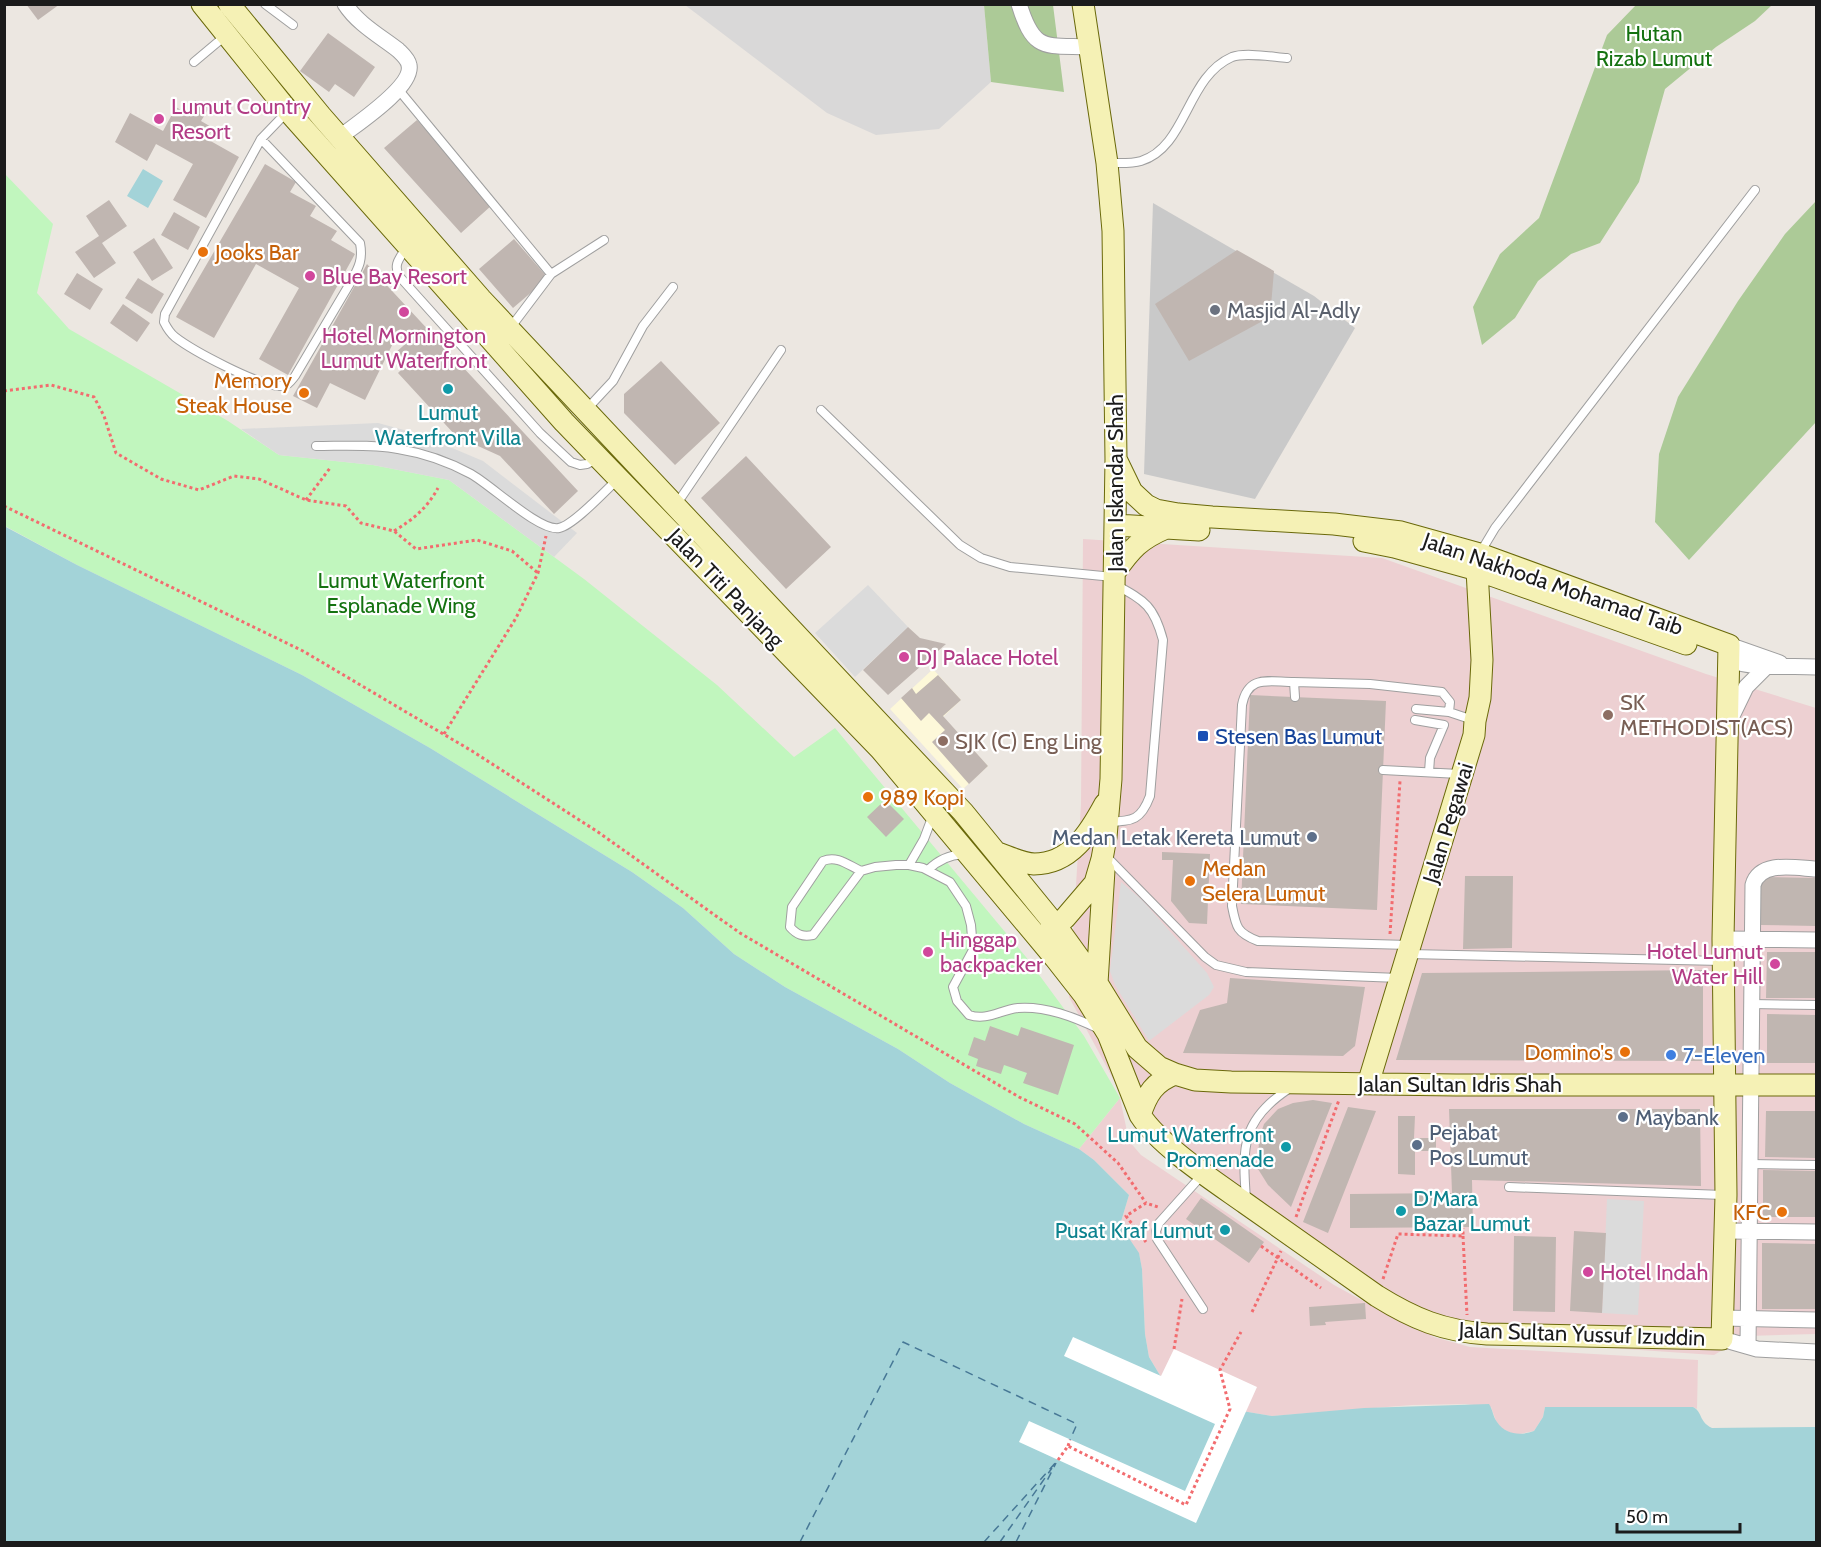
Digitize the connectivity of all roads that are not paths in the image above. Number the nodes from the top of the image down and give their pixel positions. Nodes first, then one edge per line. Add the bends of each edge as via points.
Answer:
1 (202, 4) edge
2 (229, 4) edge
3 (266, 4) edge
4 (345, 4) edge
5 (1019, 4) edge
6 (1083, 4) edge
7 (293, 26) dead end
8 (234, 28) junction
9 (1090, 47) junction
10 (1287, 58) dead end
11 (194, 62) dead end
12 (398, 89) junction
13 (288, 111) junction
14 (340, 137) junction
15 (261, 139) junction
16 (1107, 163) junction
17 (355, 170) junction
18 (1755, 190) dead end
19 (604, 240) dead end
20 (551, 274) junction
21 (673, 287) dead end
22 (509, 330) junction
23 (781, 350) dead end
24 (821, 410) dead end
25 (585, 411) junction
26 (316, 446) dead end
27 (1116, 459) junction
28 (619, 478) junction
29 (668, 513) junction
30 (1116, 525) junction
31 (1167, 528) junction
32 (1478, 562) junction
33 (1115, 578) junction
34 (1729, 652) junction
35 (1786, 665) junction
36 (1766, 667) junction
37 (1816, 667) edge
38 (1294, 682) junction
39 (1295, 697) dead end
40 (1416, 709) dead end
41 (1449, 712) junction
42 (1415, 720) dead end
43 (1475, 721) junction
44 (1726, 728) junction
45 (1383, 770) dead end
46 (1429, 772) junction
47 (1463, 775) junction
48 (1110, 796) junction
49 (933, 813) junction
50 (1106, 838) junction
51 (997, 853) junction
52 (968, 854) junction
53 (909, 865) junction
54 (1816, 868) edge
55 (928, 870) junction
56 (861, 871) junction
57 (1056, 926) junction
58 (1040, 939) junction
59 (1723, 939) junction
60 (1753, 940) junction
61 (1816, 940) edge
62 (1403, 948) junction
63 (1723, 961) junction
64 (1400, 979) junction
65 (1097, 983) junction
66 (1752, 1004) junction
67 (1816, 1005) edge
68 (1116, 1031) junction
69 (1175, 1074) junction
70 (1298, 1083) junction
71 (1368, 1084) junction
72 (1724, 1084) junction
73 (1751, 1085) junction
74 (1816, 1085) edge
75 (1140, 1115) junction
76 (1750, 1164) junction
77 (1816, 1165) edge
78 (1203, 1174) junction
79 (1222, 1186) joint
80 (1509, 1187) dead end
81 (1726, 1195) junction
82 (1246, 1203) junction
83 (1725, 1231) junction
84 (1749, 1232) junction
85 (1816, 1232) edge
86 (1203, 1310) dead end
87 (1748, 1319) junction
88 (1816, 1320) edge
89 (1723, 1329) junction
90 (1748, 1346) junction
91 (1816, 1352) edge

1 - 8 street, Jalan Titi Panjang
2 - 8 street, Jalan Titi Panjang
3 - 7 lane
4 - 12 street via 356,18 406,58 409,71
5 - 9 street via 1030,35 1041,43
6 - 9 street, Jalan Iskandar Shah
8 - 11 lane
8 - 13 street, Jalan Titi Panjang
8 - 14 street, Jalan Titi Panjang
9 - 16 street, Jalan Iskandar Shah
10 - 16 lane via 1234,57 1215,68 1196,91 1171,139 1154,154 1140,162
12 - 14 street
12 - 20 lane
13 - 15 lane
13 - 17 street, Jalan Titi Panjang
14 - 17 street, Jalan Titi Panjang
15 - 15 lane via 360,243 362,254 352,280 295,376 282,386 217,363 174,337 164,322
16 - 27 street, Jalan Iskandar Shah via 1113,231
17 - 22 street, Jalan Titi Panjang
17 - 28 street, Jalan Titi Panjang via 408,246 564,422
18 - 32 lane via 1495,528
19 - 20 lane
20 - 22 lane
21 - 25 lane via 643,326 613,381
22 - 25 street, Jalan Titi Panjang
23 - 29 lane
24 - 33 lane via 960,545 981,558 1010,567
25 - 29 street, Jalan Titi Panjang
26 - 28 lane via 397,448 441,460 471,474 548,528 570,523
27 - 30 street, Jalan Iskandar Shah
27 - 32 street, Jalan Nakhoda Mohamad Taib via 1132,492 1156,510 1401,532
28 - 29 street, Jalan Titi Panjang
29 - 49 street, Jalan Titi Panjang
29 - 51 street, Jalan Titi Panjang via 896,739
30 - 31 street, Jalan Nakhoda Mohamad Taib
30 - 33 street, Jalan Iskandar Shah
31 - 32 street, Jalan Nakhoda Mohamad Taib via 1334,538
31 - 33 street via 1136,544
32 - 34 street, Jalan Nakhoda Mohamad Taib
32 - 43 street, Jalan Pegawai via 1482,660
33 - 48 street, Jalan Iskandar Shah
33 - 50 lane via 1150,607 1163,640 1150,796 1137,817
34 - 35 street
34 - 36 street via 1745,665
34 - 44 street, Jalan Sultan Yussuf Izuddin
35 - 36 street
35 - 37 street
36 - 44 street via 1746,687
38 - 39 lane
38 - 41 lane via 1370,684 1442,692 1450,702
38 - 62 lane via 1260,681 1244,693 1232,906 1235,922 1240,931 1258,941
40 - 41 lane
41 - 43 lane
42 - 46 lane via 1444,725 1430,758
43 - 47 street, Jalan Pegawai
44 - 59 street, Jalan Sultan Yussuf Izuddin
45 - 46 lane
46 - 47 lane
47 - 62 street, Jalan Pegawai
48 - 50 street, Jalan Iskandar Shah
48 - 51 street via 1082,842 1061,857 1034,864
49 - 52 street, Jalan Titi Panjang
49 - 53 lane
50 - 57 street, Jalan Iskandar Shah via 1095,883
50 - 64 lane via 1205,957 1216,965 1246,972
50 - 65 street
51 - 57 street, Jalan Titi Panjang
52 - 55 lane via 944,858
52 - 58 street, Jalan Titi Panjang
53 - 55 lane
53 - 56 lane
54 - 60 street via 1762,870 1754,885
55 - 68 lane via 950,882 966,906 972,925 972,956 953,987 957,1001 969,1016 986,1018 1016,1008 1032,1008
56 - 56 lane via 813,935 795,933 790,927 792,907 824,861 839,860
57 - 58 street, Jalan Iskandar Shah
57 - 65 street, Jalan Titi Panjang
58 - 68 street, Jalan Titi Panjang
59 - 60 street
59 - 63 street, Jalan Sultan Yussuf Izuddin
60 - 61 street
60 - 66 street
62 - 63 lane
62 - 64 street, Jalan Pegawai
63 - 72 street, Jalan Sultan Yussuf Izuddin
64 - 71 street, Jalan Pegawai
65 - 68 street, Jalan Titi Panjang
66 - 67 lane
66 - 73 street
68 - 69 street, Jalan Sultan Idris Shah via 1148,1059
68 - 75 street, Jalan Titi Panjang
69 - 70 street, Jalan Sultan Idris Shah via 1195,1080
69 - 75 street via 1151,1089
70 - 71 street, Jalan Sultan Idris Shah
70 - 82 lane via 1268,1104 1248,1135 1243,1162
71 - 72 street, Jalan Sultan Idris Shah
72 - 73 street, Jalan Sultan Idris Shah
72 - 81 street, Jalan Sultan Yussuf Izuddin
73 - 74 street, Jalan Sultan Idris Shah
73 - 76 street
75 - 78 street, Jalan Titi Panjang
76 - 77 lane
76 - 84 street
78 - 79 street, Jalan Titi Panjang
78 - 86 lane via 1156,1231 1157,1239
79 - 82 street, Jalan Sultan Yussuf Izuddin
80 - 81 lane
81 - 83 street, Jalan Sultan Yussuf Izuddin
82 - 89 street, Jalan Sultan Yussuf Izuddin via 1377,1296 1438,1327 1468,1333
83 - 84 street
83 - 89 street, Jalan Sultan Yussuf Izuddin
84 - 85 street
84 - 87 street
87 - 88 street
87 - 89 street
87 - 90 street
89 - 90 street
90 - 91 street

